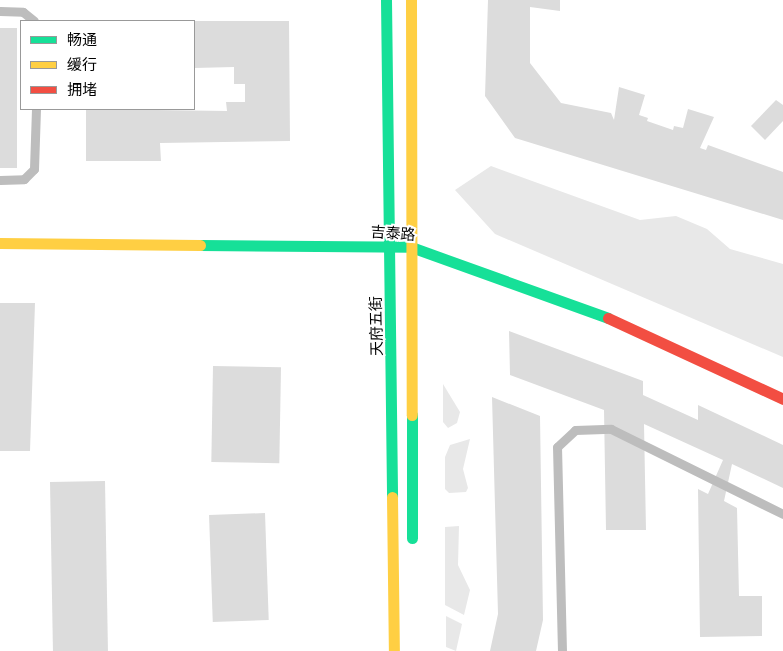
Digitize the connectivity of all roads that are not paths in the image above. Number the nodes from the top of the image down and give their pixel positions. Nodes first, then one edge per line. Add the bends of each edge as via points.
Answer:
1 (386, 0) edge
2 (410, 0) edge
3 (0, 11) edge
4 (33, 20) edge
5 (36, 110) edge
6 (0, 180) edge
7 (0, 243) edge
8 (388, 246) junction
9 (411, 246) junction
10 (783, 399) edge
11 (783, 514) edge
12 (412, 551) dead end
13 (394, 651) edge
14 (562, 651) edge

1 - 8 street, 天府五街
2 - 9 street
3 - 4 lane via 23,12
5 - 6 lane via 34,169 24,178
7 - 8 street, 吉泰路
8 - 9 street, 吉泰路
8 - 13 street, 天府五街
9 - 10 street, 吉泰路 via 586,308
9 - 12 street
11 - 14 lane via 611,429 575,430 557,447

